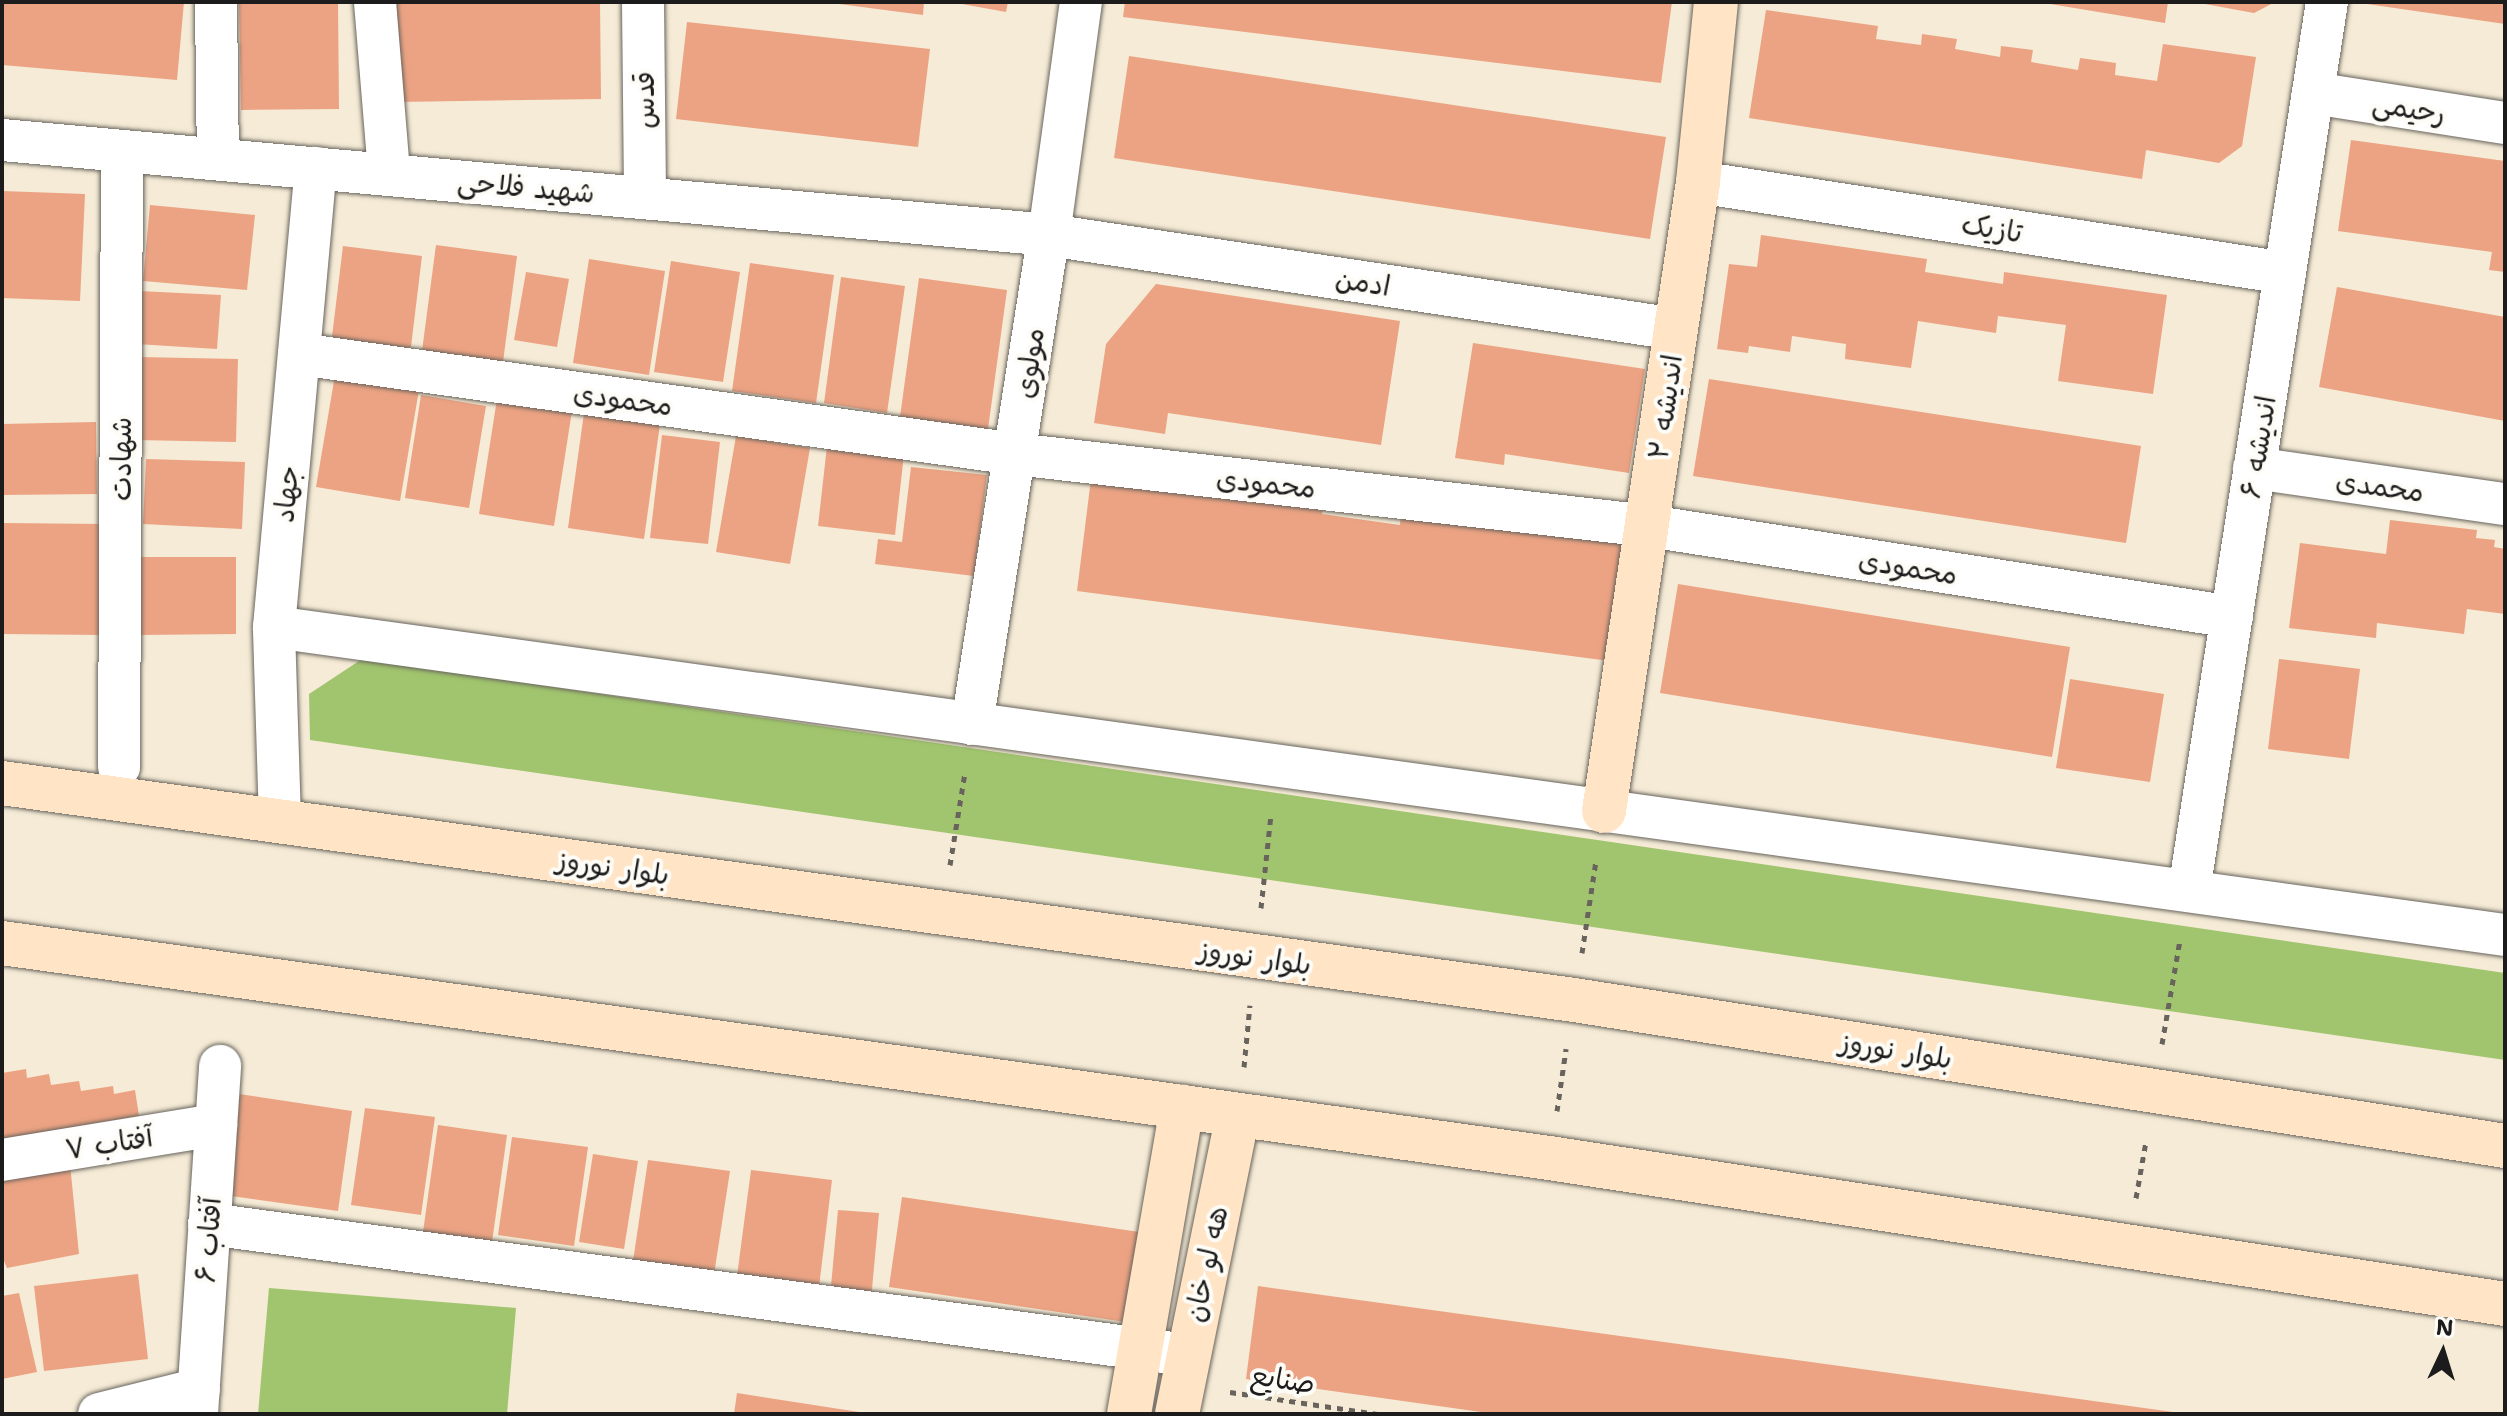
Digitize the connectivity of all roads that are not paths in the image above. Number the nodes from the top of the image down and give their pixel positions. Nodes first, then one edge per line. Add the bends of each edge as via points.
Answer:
1 (216, 2) edge
2 (375, 2) edge
3 (643, 2) edge
4 (1081, 2) edge
5 (1716, 2) edge
6 (2327, 2) edge
7 (2313, 93) junction
8 (2505, 123) edge
9 (2, 140) edge
10 (122, 151) junction
11 (218, 159) junction
12 (316, 168) junction
13 (389, 174) junction
14 (1698, 182) junction
15 (645, 198) junction
16 (1049, 235) junction
17 (2285, 273) junction
18 (1676, 329) junction
19 (299, 354) junction
20 (1015, 454) junction
21 (2254, 468) junction
22 (2505, 504) edge
23 (1649, 526) junction
24 (2232, 617) junction
25 (274, 627) junction
26 (972, 724) junction
27 (119, 767) dead end
28 (2, 783) edge
29 (1604, 811) junction
30 (280, 821) junction
31 (2189, 891) junction
32 (2505, 935) edge
33 (2, 943) edge
34 (220, 1066) dead end
35 (1182, 1107) junction
36 (1238, 1115) junction
37 (216, 1125) junction
38 (2505, 1146) edge
39 (2, 1160) edge
40 (209, 1224) junction
41 (2505, 1304) edge
42 (1142, 1347) junction
43 (1182, 1384) edge
44 (198, 1402) edge
45 (99, 1414) edge
46 (1129, 1414) edge

1 - 11 street
2 - 13 street
3 - 15 street, قدس
4 - 16 street, مولوی
5 - 14 main road, اندیشه ۲
6 - 7 street, اندیشه ۶
7 - 8 street, رحیمی
7 - 17 street, اندیشه ۶
9 - 10 street, شهید فلاحی
10 - 11 street, شهید فلاحی
10 - 27 street, شهادت
11 - 12 street, شهید فلاحی
12 - 13 street, شهید فلاحی
12 - 19 street, جهاد
13 - 15 street, شهید فلاحی
14 - 17 street, تازیک
14 - 18 main road, اندیشه ۲
15 - 16 street, شهید فلاحی
16 - 18 street, ادمن
16 - 20 street, مولوی
17 - 21 street, اندیشه ۶
18 - 23 main road, اندیشه ۲
19 - 20 street, محمودی
19 - 25 street, جهاد
20 - 23 street, محمودی
20 - 26 street, مولوی
21 - 22 street, محمدی
21 - 24 street, اندیشه ۶
23 - 24 street, محمودی
23 - 29 main road, اندیشه ۲
24 - 31 street, اندیشه ۶
25 - 26 street
25 - 30 street, جهاد
26 - 29 street
28 - 30 main road, بلوار نوروز
29 - 31 street
30 - 38 main road, بلوار نوروز via 1574,1000
31 - 32 street
33 - 35 main road
34 - 37 street, آفتاب ۶
35 - 36 main road
35 - 42 main road
36 - 41 main road
36 - 43 main road, هه لو خان
37 - 39 street, آفتاب ۷
37 - 40 street, آفتاب ۶
40 - 42 street
40 - 44 street, آفتاب ۶
42 - 43 street
42 - 46 main road
44 - 45 street

